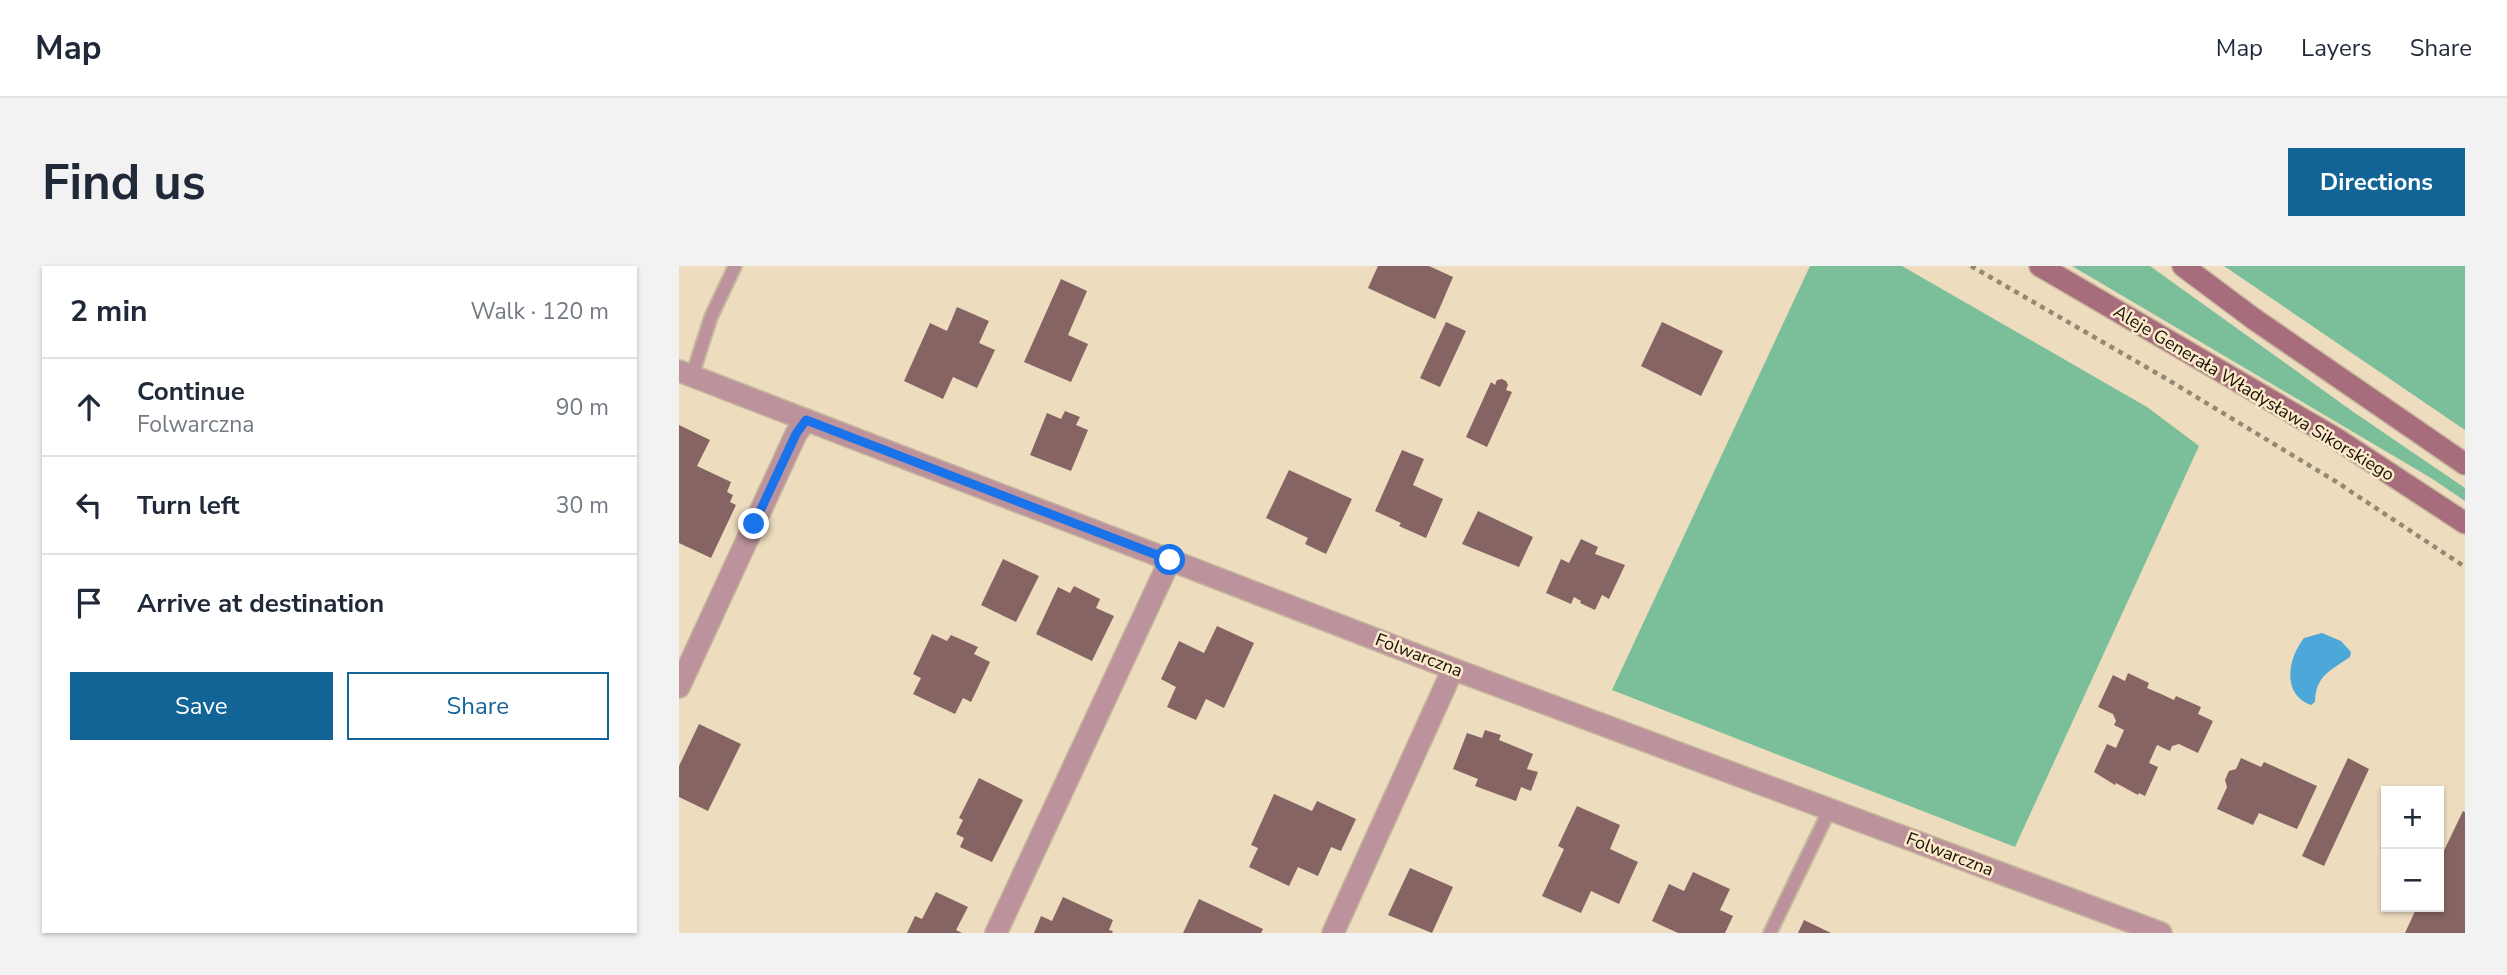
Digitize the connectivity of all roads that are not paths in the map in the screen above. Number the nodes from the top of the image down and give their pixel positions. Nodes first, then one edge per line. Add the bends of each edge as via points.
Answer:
1 (735, 266) edge
2 (2040, 266) edge
3 (2183, 266) edge
4 (686, 374) edge
5 (806, 420) junction
6 (2465, 464) edge
7 (2465, 523) edge
8 (1170, 560) junction
9 (1453, 668) junction
10 (679, 687) edge
11 (1830, 809) junction
12 (996, 933) edge
13 (1333, 933) edge
14 (1770, 933) edge
15 (2161, 933) edge

1 - 4 lane
2 - 7 main road, Aleje Generała Władysława Sikorskiego via 2337,439
3 - 6 main road
4 - 5 street, Folwarczna
5 - 8 street, Folwarczna
5 - 10 street
8 - 9 street, Folwarczna
8 - 12 street
9 - 11 street, Folwarczna
9 - 13 street
11 - 14 lane
11 - 15 street, Folwarczna

